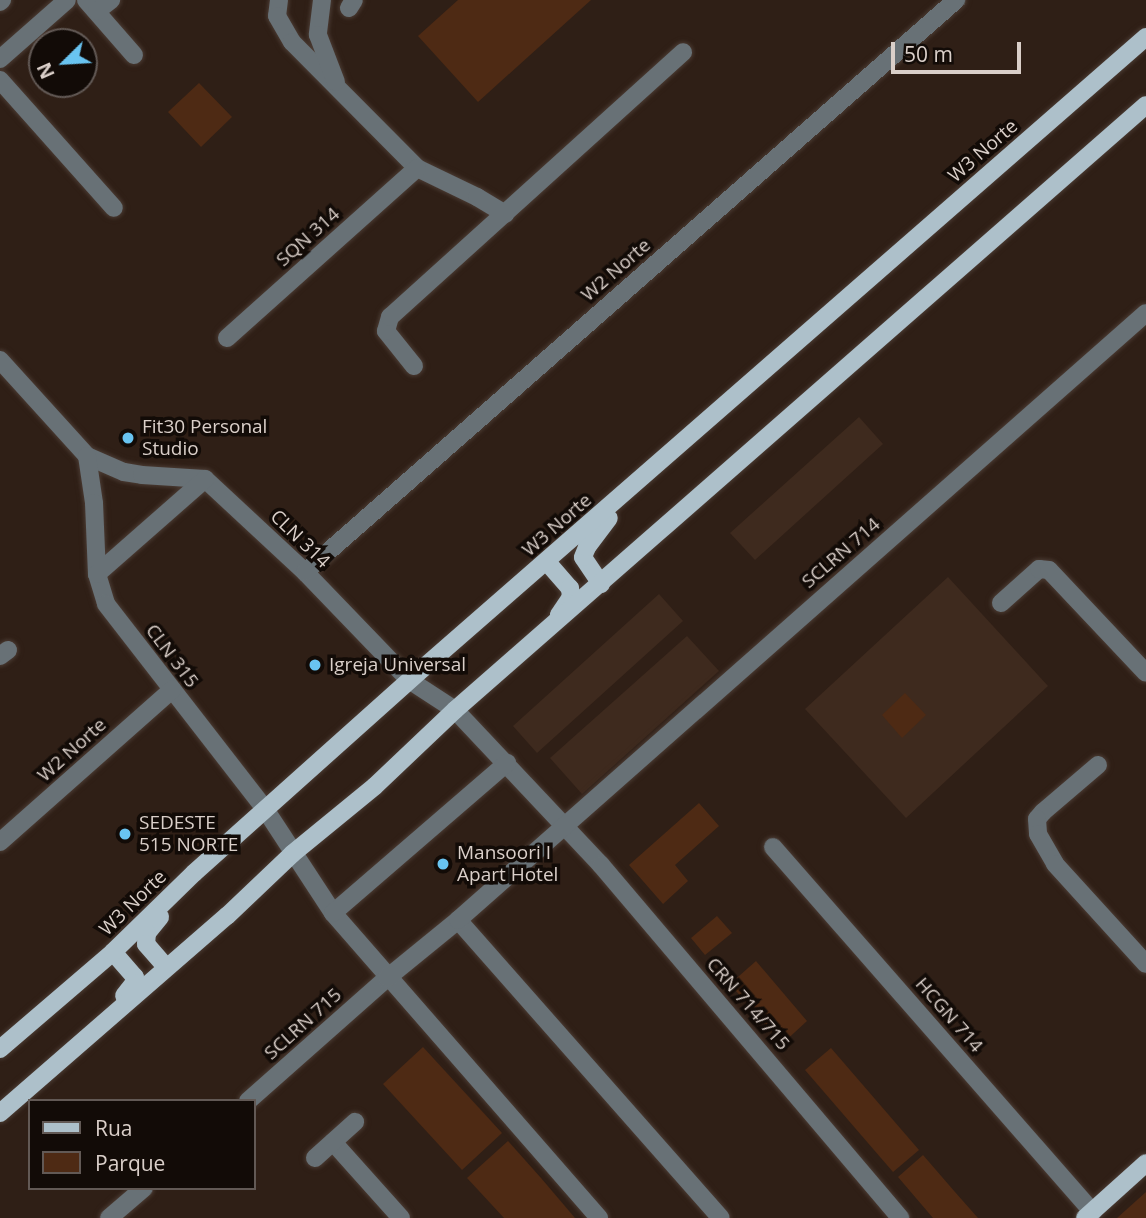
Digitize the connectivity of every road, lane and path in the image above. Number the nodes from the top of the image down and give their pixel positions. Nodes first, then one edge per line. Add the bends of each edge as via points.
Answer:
1 (67, 0) edge
2 (279, 0) edge
3 (322, 0) edge
4 (956, 0) edge
5 (98, 4) edge
6 (318, 35) junction
7 (1146, 37) edge
8 (292, 42) junction
9 (683, 52) dead end
10 (134, 55) dead end
11 (0, 59) edge
12 (0, 80) edge
13 (342, 94) junction
14 (1146, 105) edge
15 (416, 168) junction
16 (114, 208) dead end
17 (505, 214) junction
18 (1146, 313) edge
19 (227, 338) dead end
20 (0, 360) edge
21 (414, 366) dead end
22 (87, 456) junction
23 (205, 479) junction
24 (632, 488) junction
25 (547, 562) junction
26 (305, 572) junction
27 (97, 574) junction
28 (601, 584) junction
29 (1001, 603) dead end
30 (550, 630) junction
31 (1146, 673) edge
32 (409, 680) junction
33 (172, 690) junction
34 (455, 710) junction
35 (507, 763) junction
36 (1098, 765) dead end
37 (265, 809) junction
38 (563, 825) junction
39 (0, 842) edge
40 (774, 846) dead end
41 (292, 854) junction
42 (194, 873) junction
43 (333, 914) junction
44 (458, 920) junction
45 (113, 951) junction
46 (1146, 964) edge
47 (166, 967) junction
48 (387, 978) junction
49 (98, 1029) junction
50 (0, 1049) edge
51 (250, 1099) edge
52 (0, 1112) edge
53 (355, 1122) dead end
54 (333, 1142) junction
55 (315, 1158) dead end
56 (1146, 1163) edge
57 (142, 1190) edge
58 (1088, 1215) edge
59 (897, 1217) edge
60 (109, 1218) edge
61 (401, 1218) edge
62 (599, 1218) edge
63 (721, 1218) edge

1 - 11 street
2 - 8 street via 277,16
3 - 6 street
4 - 26 street, W2 Norte
5 - 10 street
6 - 8 street
6 - 13 street
7 - 24 main road, W3 Norte
8 - 13 street
9 - 17 street
12 - 16 street
13 - 15 street
14 - 28 main road
15 - 17 street
15 - 19 street, SQN 314
17 - 21 street via 390,317 386,331
18 - 38 street, SCLRN 714
20 - 22 street
22 - 23 street via 133,473
22 - 27 street, CLN 315
23 - 26 street, CLN 314
23 - 27 street
24 - 25 main road, W3 Norte
24 - 28 main road via 583,557
25 - 30 main road via 570,588 571,597
25 - 32 main road, W3 Norte
26 - 32 street, CLN 314
27 - 33 street, CLN 315 via 106,604
28 - 30 main road
29 - 31 street via 1039,569 1049,570
30 - 34 main road
32 - 34 street, CLN 314
32 - 37 main road, W3 Norte
33 - 37 street, CLN 315
33 - 39 street, W2 Norte
34 - 35 street, CRN 714/715
34 - 41 main road via 375,786
35 - 38 street, CRN 714/715
35 - 43 street
36 - 46 street via 1043,812 1037,819 1038,834 1055,864
37 - 41 street, CLN 315
37 - 42 main road, W3 Norte
38 - 44 street
38 - 59 street, CRN 714/715 via 766,1057
40 - 58 street, HCGN 714
41 - 43 street
41 - 47 main road
42 - 45 main road, W3 Norte
42 - 47 main road via 148,933 146,944
43 - 48 street
44 - 48 street
44 - 63 street
45 - 49 main road via 135,976 134,983
45 - 50 main road, W3 Norte
47 - 49 main road
48 - 51 street, SCLRN 715
48 - 62 street
49 - 52 main road
53 - 54 street
54 - 55 street
54 - 61 street
56 - 58 main road
57 - 60 street

